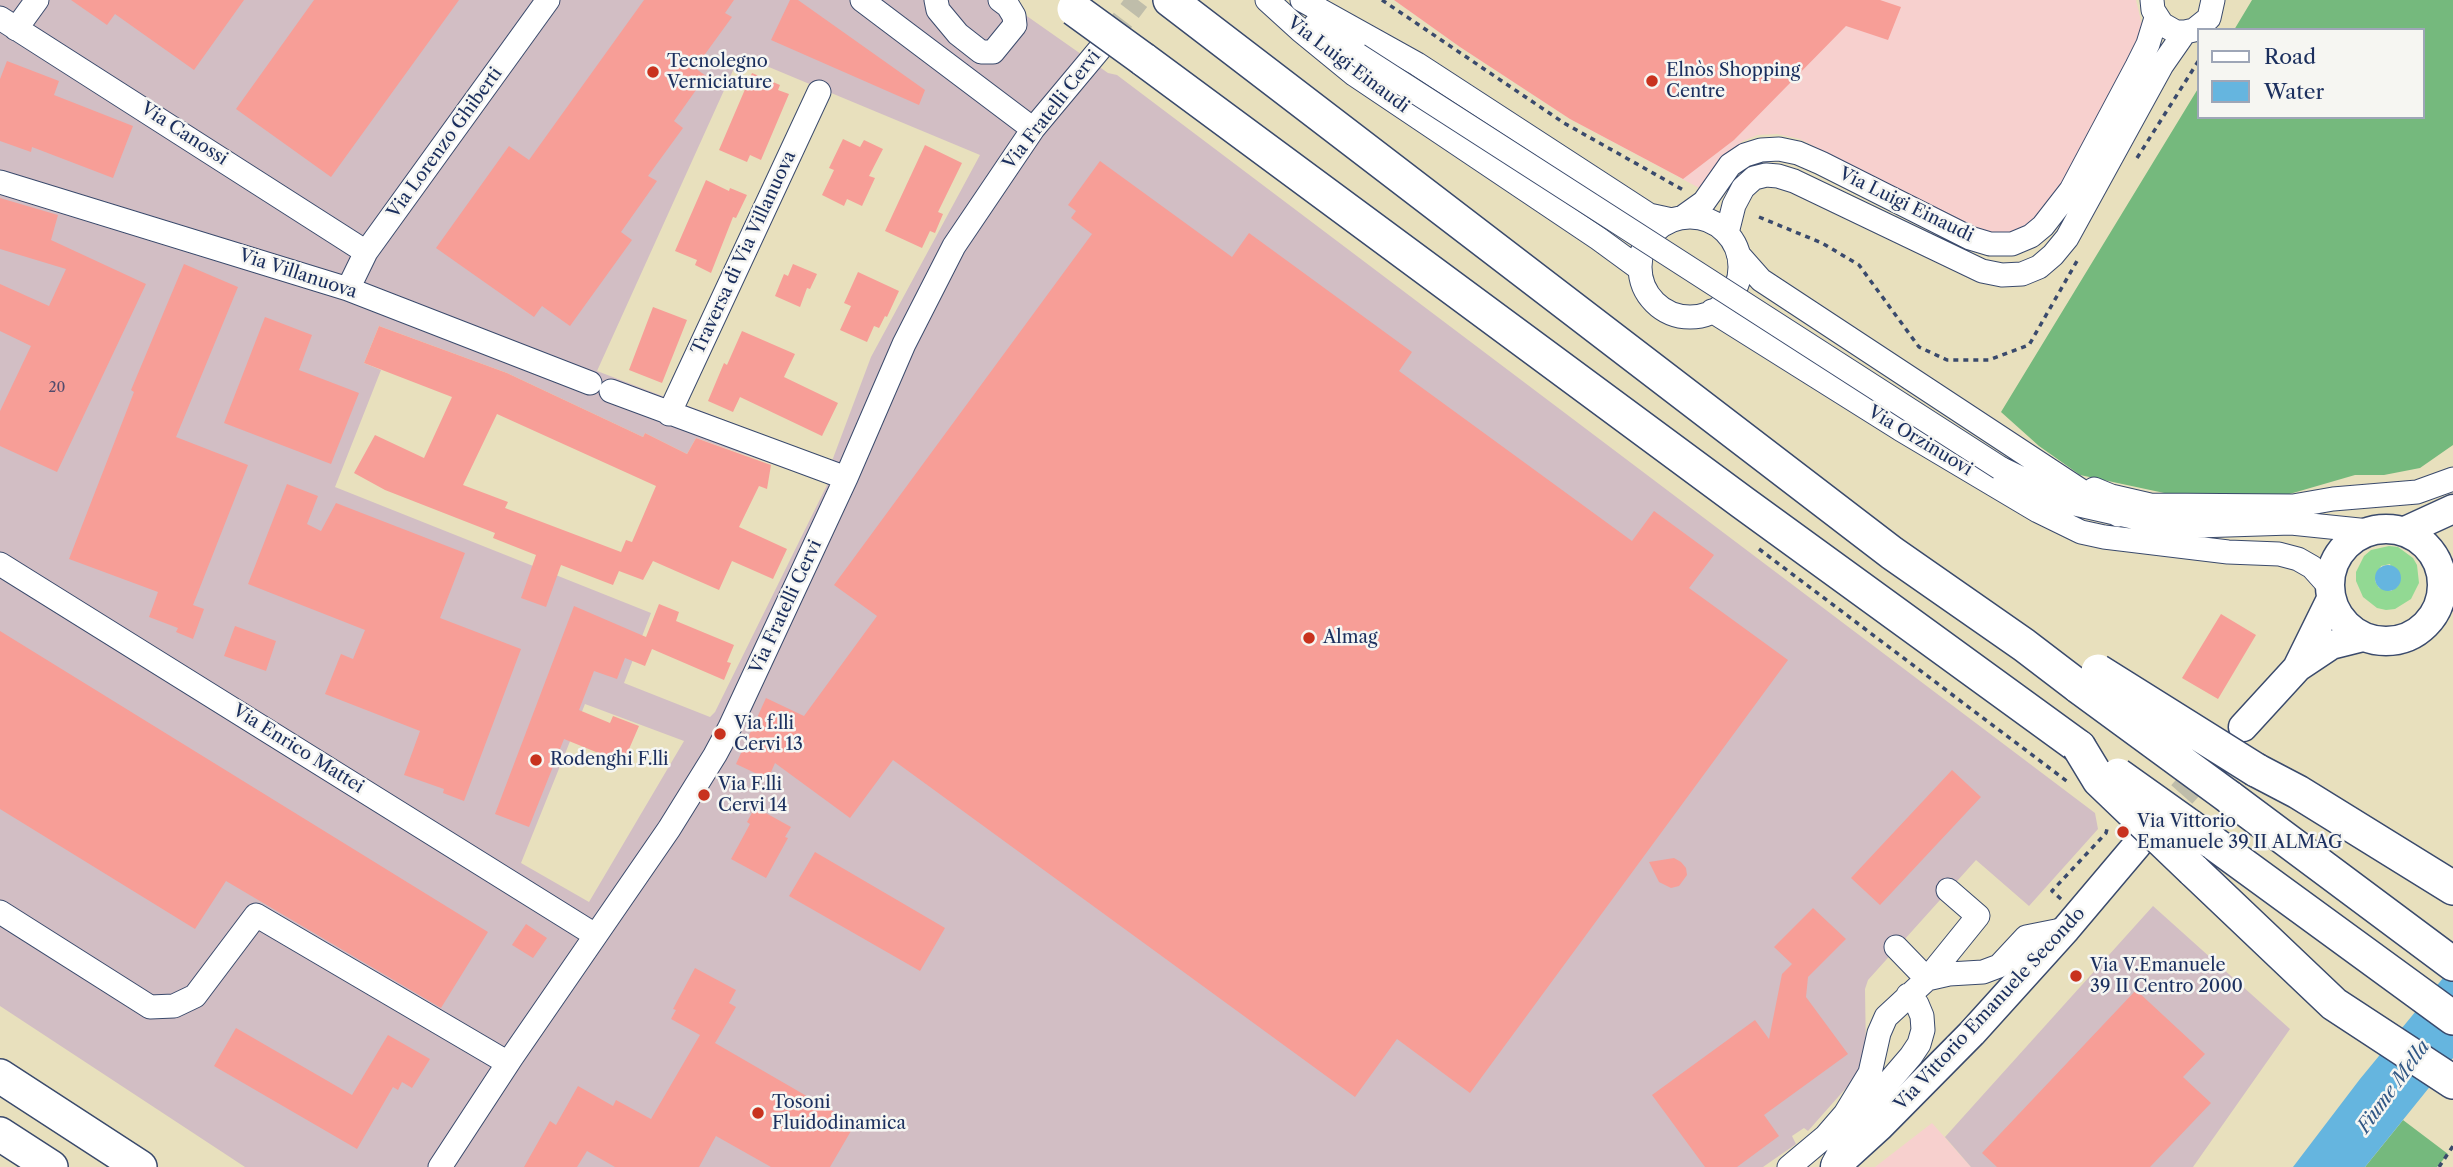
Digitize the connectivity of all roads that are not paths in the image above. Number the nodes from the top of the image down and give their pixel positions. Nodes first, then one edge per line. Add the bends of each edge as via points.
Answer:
1 (37, 0) edge
2 (548, 0) edge
3 (862, 0) edge
4 (936, 0) edge
5 (1000, 0) edge
6 (1267, 0) edge
7 (1279, 0) edge
8 (1302, 0) edge
9 (2213, 0) edge
10 (1171, 1) edge
11 (1068, 4) edge
12 (2154, 9) edge
13 (8, 23) edge
14 (2185, 32) junction
15 (1110, 38) tunnel mouth
16 (819, 93) dead end
17 (1033, 129) junction
18 (0, 182) edge
19 (1677, 219) junction
20 (1727, 233) junction
21 (366, 252) junction
22 (1738, 254) junction
23 (1640, 269) junction
24 (348, 289) junction
25 (1712, 311) junction
26 (669, 414) junction
27 (2056, 474) junction
28 (846, 478) junction
29 (2453, 479) edge
30 (2075, 504) junction
31 (2453, 509) edge
32 (2118, 515) junction
33 (2369, 531) junction
34 (2405, 531) junction
35 (2141, 540) junction
36 (0, 564) edge
37 (2448, 577) edge
38 (2330, 593) junction
39 (2363, 637) junction
40 (2298, 667) junction
41 (2088, 679) junction
42 (2243, 727) dead end
43 (2079, 747) junction
44 (2137, 845) tunnel mouth
45 (2453, 888) edge
46 (1948, 890) dead end
47 (0, 912) edge
48 (2072, 922) junction
49 (595, 935) junction
50 (1896, 947) dead end
51 (2453, 964) edge
52 (1927, 979) junction
53 (1908, 995) junction
54 (2445, 1013) edge
55 (508, 1063) junction
56 (0, 1076) edge
57 (2453, 1082) edge
58 (0, 1134) edge
59 (51, 1167) edge
60 (139, 1167) edge
61 (440, 1167) edge
62 (1789, 1167) edge
63 (1833, 1167) edge

1 - 13 street
2 - 21 street, Via Lorenzo Ghiberti
3 - 17 street
4 - 5 street via 951,26 981,52 993,52 1015,24 1008,6
6 - 23 street, Via Luigi Einaudi via 1355,75
7 - 30 street, bridge via 2000,468
8 - 19 street, Via Luigi Einaudi via 1417,64 1649,215
9 - 14 street, Via Luigi Einaudi via 2209,18
10 - 41 highway via 1892,553 2024,645
11 - 43 highway, bridge
12 - 14 street, Via Luigi Einaudi via 2168,29
12 - 19 street, Via Luigi Einaudi via 2148,44 2071,190 2031,236 2012,244 1970,238 1821,163 1779,149 1745,155 1730,165 1704,202
13 - 21 street, Via Canossi
14 - 20 street, Via Luigi Einaudi via 2162,65 2067,238 2039,267 2022,274 1982,271 1778,176 1754,178 1743,188
15 - 17 street, Via Fratelli Cervi
16 - 26 street, Traversa di Via Villanuova
17 - 28 street, Via Fratelli Cervi via 954,246 904,344
18 - 24 street, Via Villanuova
19 - 20 street, Via Luigi Einaudi via 1707,220
19 - 23 street, Via Luigi Einaudi via 1658,228 1648,240
20 - 22 street
21 - 24 street, Via Lorenzo Ghiberti
22 - 25 street via 1740,271 1735,287
22 - 27 street via 1761,280
23 - 25 street, Via Luigi Einaudi via 1651,298 1664,310 1679,316
24 - 26 street, Via Villanuova
25 - 35 street, Via Orzinuovi via 2038,511 2081,532
26 - 28 street, Via Villanuova
27 - 29 street via 2111,496 2150,505 2190,506 2293,506 2417,492
27 - 32 street
28 - 49 street, Via Fratelli Cervi via 729,729 669,829
30 - 32 street
30 - 35 street, Via Orzinuovi
31 - 34 main road
32 - 33 street via 2197,526 2291,523
33 - 34 main road
33 - 38 main road via 2351,540 2335,559
34 - 37 main road via 2430,549
35 - 38 street, Via Orzinuovi via 2298,559 2312,567
36 - 49 street, Via Enrico Mattei
37 - 39 main road via 2437,609 2424,627 2407,638 2384,642
38 - 39 main road via 2346,626
38 - 40 main road
39 - 40 main road via 2331,645
40 - 42 main road
41 - 45 highway, bridge via 2298,792
41 - 51 highway, bridge via 2229,797
43 - 54 highway, bridge
43 - 57 highway, bridge via 2099,780 2334,1004
44 - 48 main road, Via Vittorio Emanuele Secondo
46 - 52 street via 1978,916
47 - 55 street via 150,1007 174,1006 195,996 256,915
48 - 52 street via 2026,937 1999,966
48 - 63 main road, Via Vittorio Emanuele Secondo via 1963,1043
49 - 55 street, Via Fratelli Cervi
50 - 52 street
52 - 53 street
53 - 62 street via 1886,1017 1870,1073 1845,1114
53 - 63 street via 1922,1016 1919,1044 1857,1119
55 - 61 street, Via Fratelli Cervi
56 - 60 highway
58 - 59 highway

